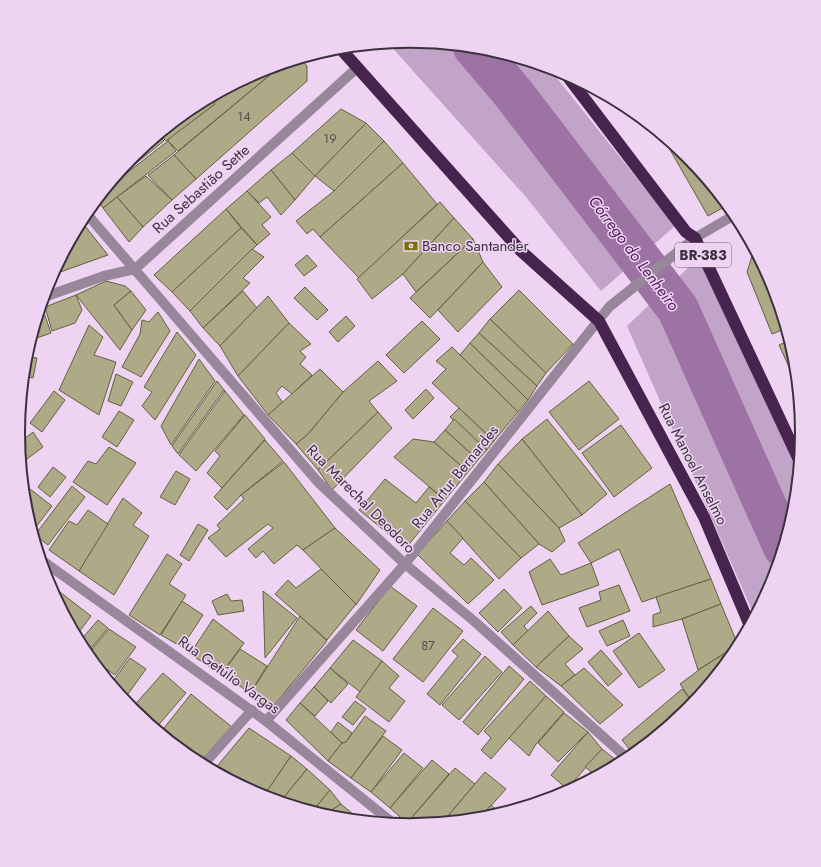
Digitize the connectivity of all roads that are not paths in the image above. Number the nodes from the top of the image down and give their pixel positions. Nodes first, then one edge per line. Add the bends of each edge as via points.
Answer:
1 (345, 53) edge
2 (358, 67) junction
3 (574, 85) edge
4 (91, 218) edge
5 (730, 218) edge
6 (695, 238) junction
7 (135, 269) junction
8 (51, 295) edge
9 (599, 321) junction
10 (795, 452) edge
11 (47, 563) edge
12 (405, 564) junction
13 (747, 620) edge
14 (252, 710) junction
15 (266, 721) junction
16 (623, 755) edge
17 (208, 761) edge
18 (387, 818) edge

1 - 2 highway, Rua Manoel Anselmo
2 - 7 street, Rua Sebastião Sette
2 - 9 highway, Rua Manoel Anselmo via 521,251
3 - 6 highway, BR-383 via 686,232
4 - 7 street, Rua Marechal Deodoro
5 - 6 street, Rua Artur Bernardes
6 - 9 street, Rua Artur Bernardes via 609,307
6 - 10 highway, BR-383
7 - 8 street, Rua Sebastião Sette via 104,276
7 - 12 street, Rua Marechal Deodoro via 318,482
9 - 12 street, Rua Artur Bernardes
9 - 13 highway, Rua Manoel Anselmo via 704,517
11 - 14 street, Rua Getúlio Vargas
12 - 15 street, Rua Artur Bernardes
12 - 16 street, Rua Marechal Deodoro via 474,621
14 - 15 street, Rua Getúlio Vargas
14 - 17 street
15 - 18 street, Rua Getúlio Vargas

